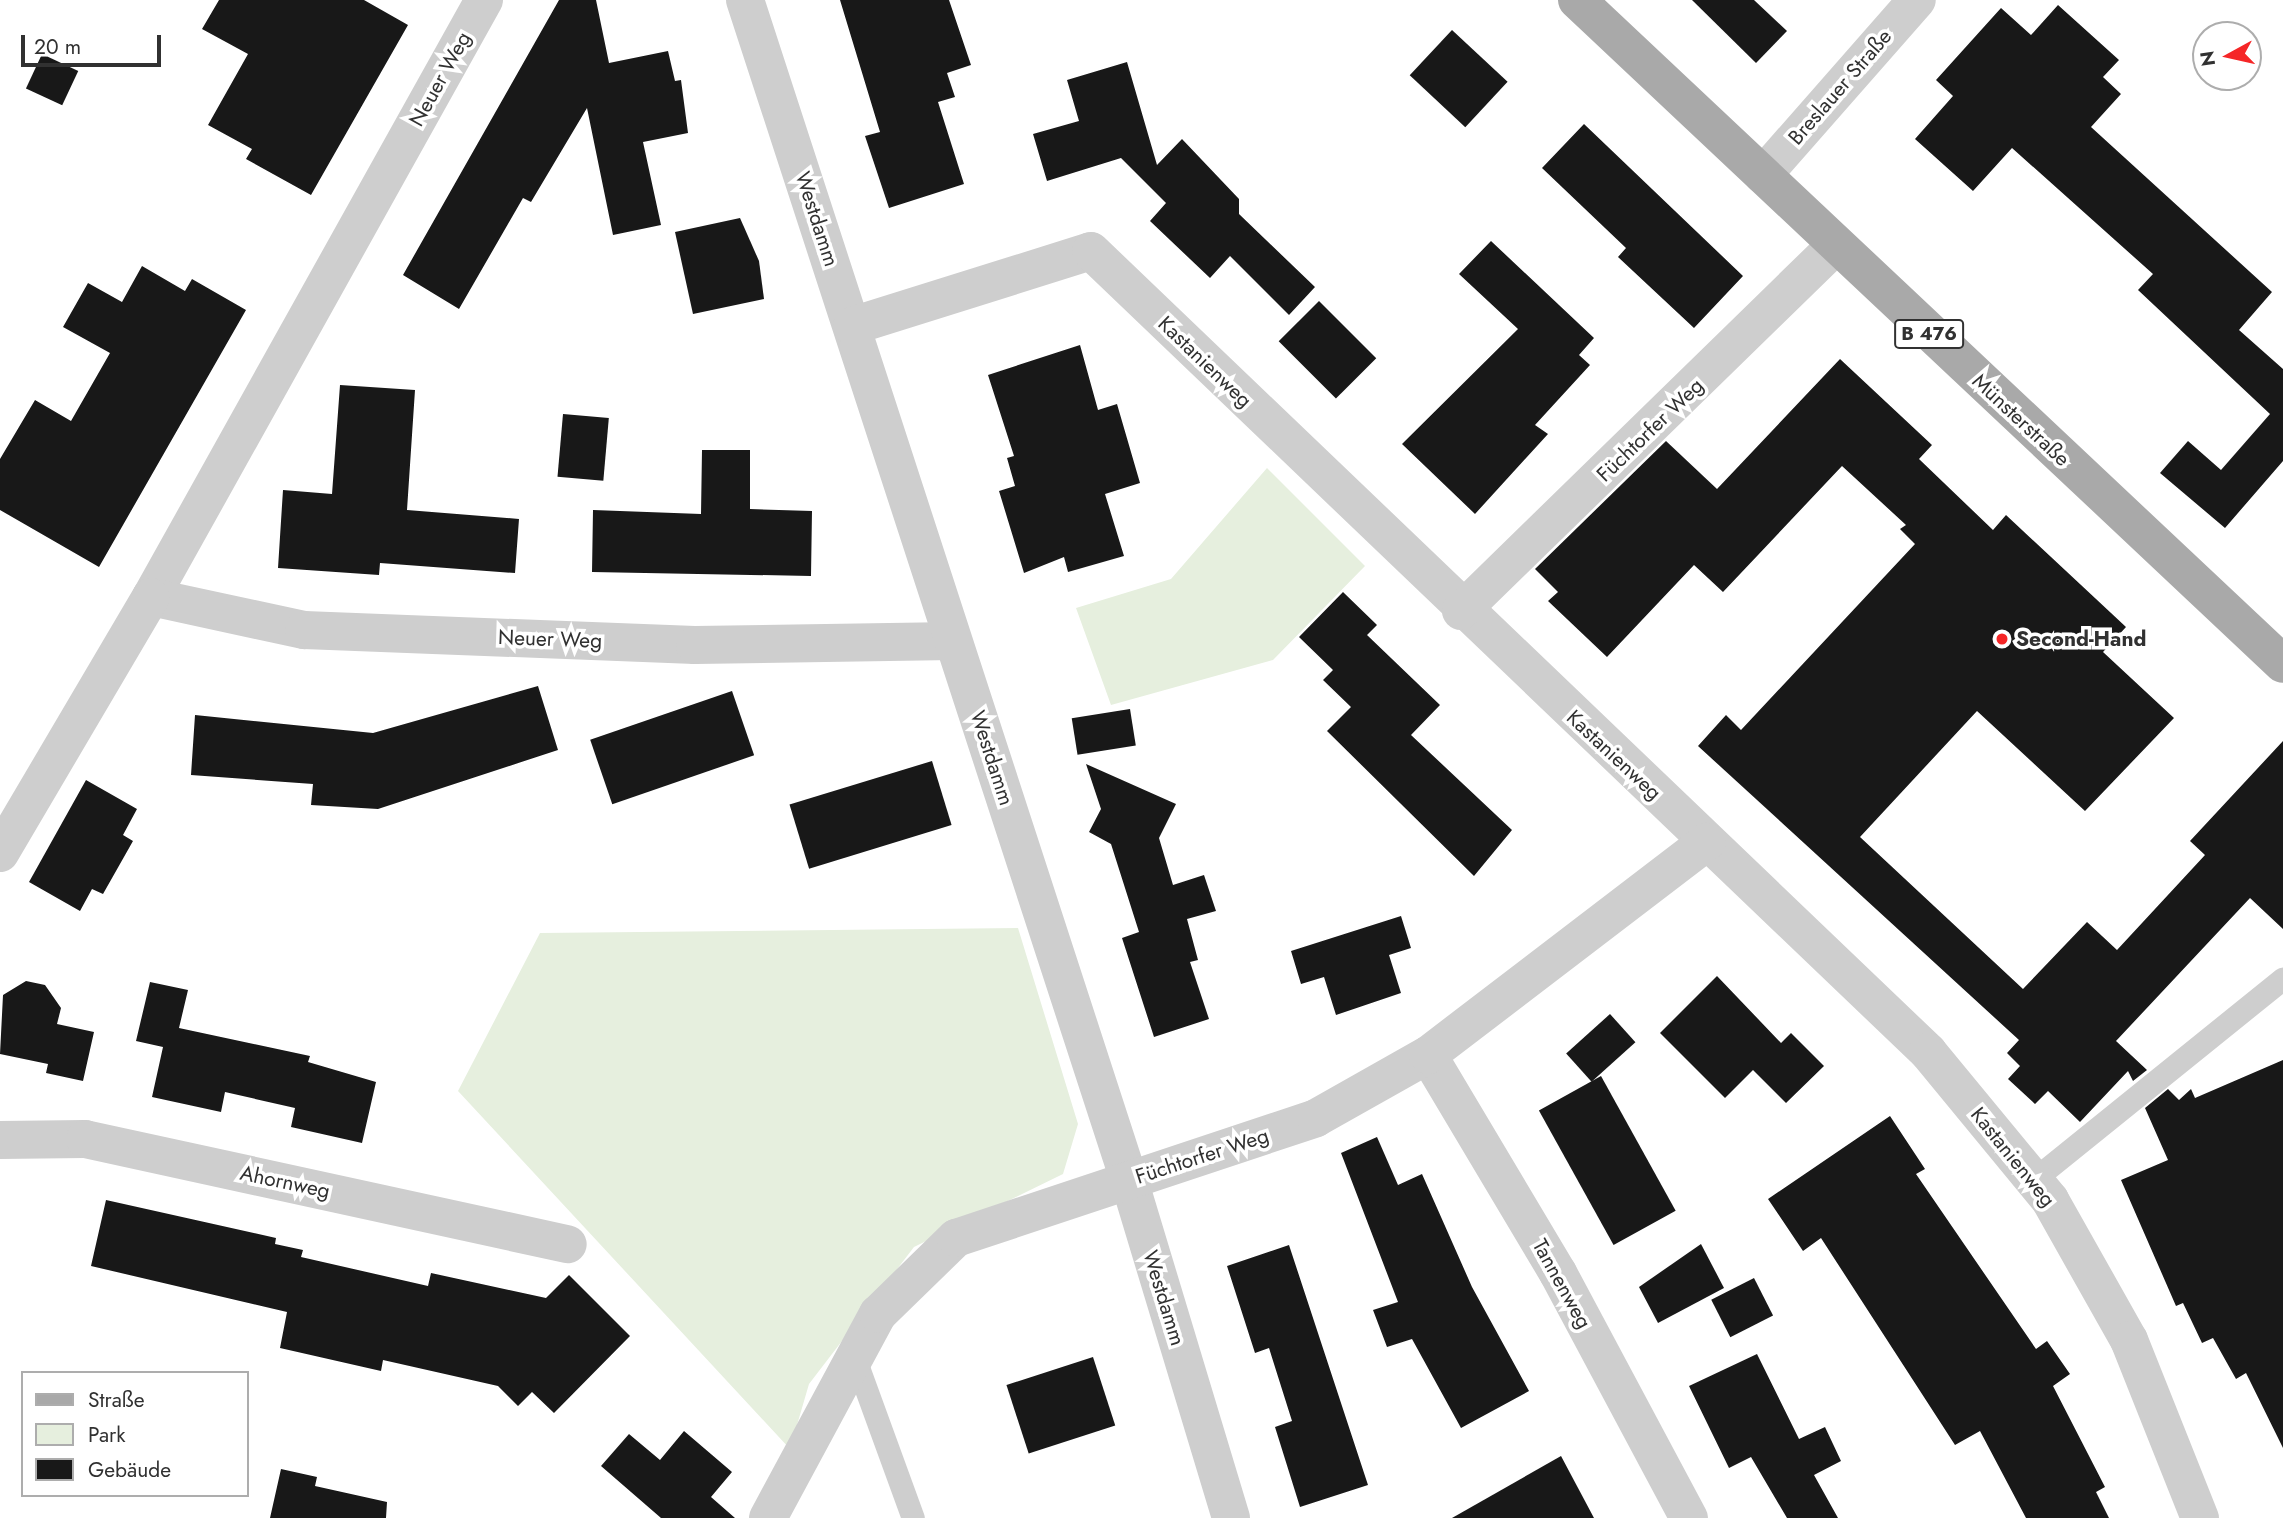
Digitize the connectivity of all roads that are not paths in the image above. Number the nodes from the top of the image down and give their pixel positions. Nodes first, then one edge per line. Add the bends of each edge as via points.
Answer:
1 (484, 0) edge
2 (745, 0) edge
3 (1577, 0) edge
4 (1917, 0) edge
5 (1763, 175) junction
6 (1836, 245) junction
7 (852, 326) junction
8 (151, 597) junction
9 (1461, 611) junction
10 (953, 641) junction
11 (2283, 664) edge
12 (1707, 842) junction
13 (0, 853) edge
14 (2283, 978) edge
15 (1428, 1055) junction
16 (0, 1140) edge
17 (1129, 1180) junction
18 (2033, 1180) junction
19 (568, 1244) dead end
20 (855, 1359) junction
21 (768, 1518) edge
22 (913, 1518) edge
23 (1231, 1518) edge
24 (1689, 1518) edge
25 (2200, 1518) edge

1 - 8 street, Neuer Weg
2 - 7 street, Westdamm
3 - 5 main road, Münsterstraße / B 476
4 - 5 street, Breslauer Straße
5 - 6 main road, Münsterstraße / B 476
6 - 9 street, Füchtorfer Weg
6 - 11 main road, Münsterstraße / B 476
7 - 9 street, Kastanienweg via 1091,251
7 - 10 street, Westdamm
8 - 10 street, Neuer Weg via 304,630 695,645
8 - 13 street, Neuer Weg
9 - 12 street, Kastanienweg
10 - 17 street, Westdamm
12 - 15 street, Füchtorfer Weg
12 - 18 street, Kastanienweg via 1928,1052
14 - 18 lane
15 - 17 street, Füchtorfer Weg via 1316,1118
15 - 24 street, Tannenweg via 1558,1273
16 - 19 street, Ahornweg via 85,1139
17 - 20 street, Füchtorfer Weg via 956,1238 878,1314
17 - 23 street, Westdamm
18 - 25 street, Kastanienweg via 2129,1340
20 - 21 street, Füchtorfer Weg
20 - 22 lane

